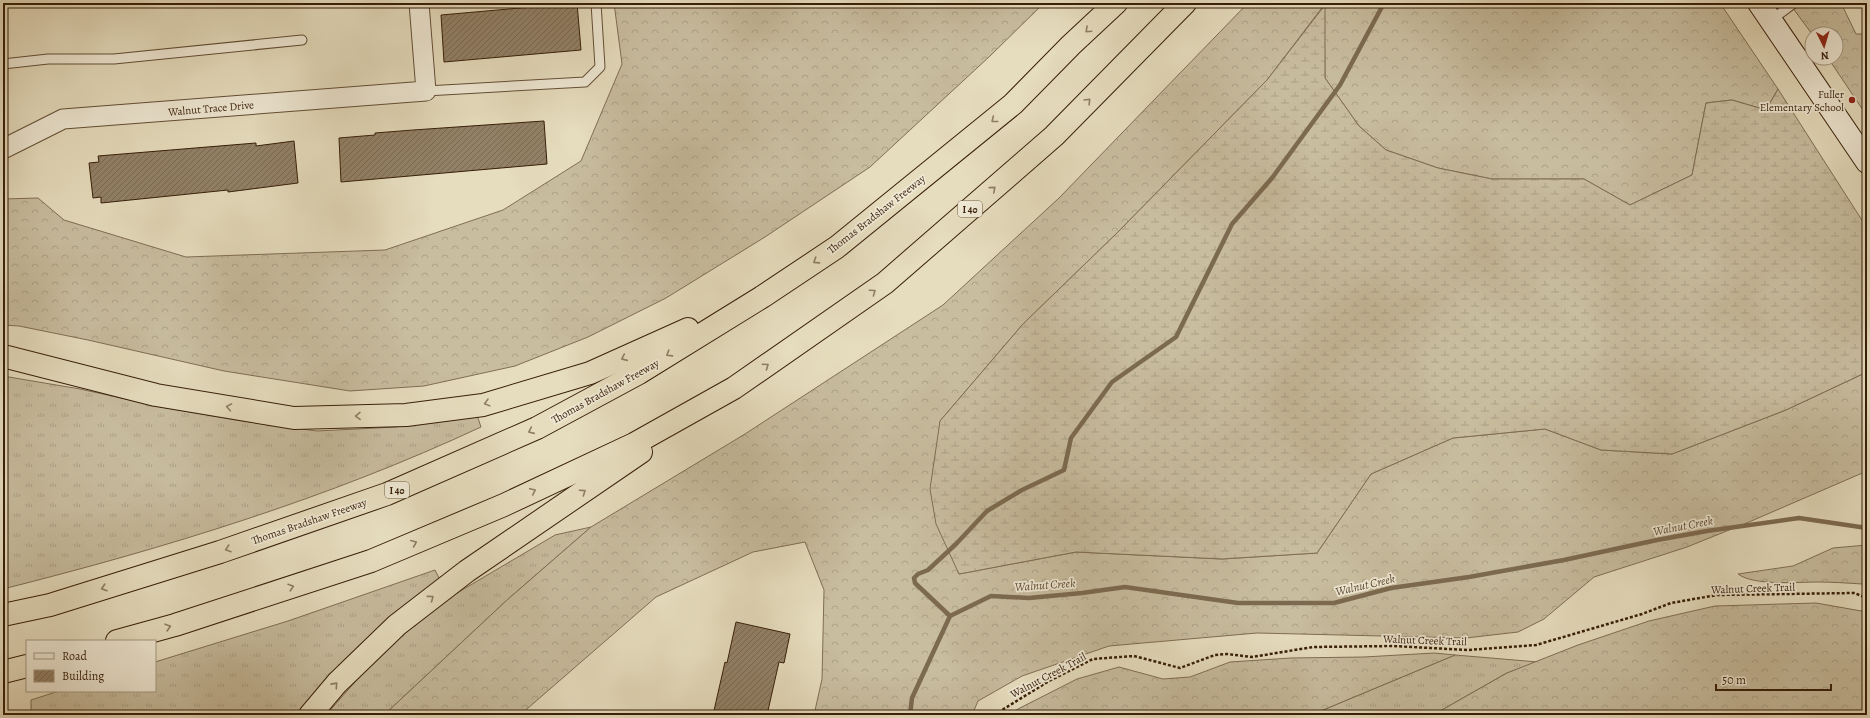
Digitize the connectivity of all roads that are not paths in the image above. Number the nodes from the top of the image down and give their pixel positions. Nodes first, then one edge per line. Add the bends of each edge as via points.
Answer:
1 (419, 3) edge
2 (596, 3) edge
3 (1116, 3) edge
4 (1185, 3) edge
5 (1794, 3) edge
6 (1765, 12) edge
7 (302, 40) dead end
8 (3, 64) edge
9 (426, 91) junction
10 (3, 149) edge
11 (1867, 162) edge
12 (762, 296) junction
13 (3, 356) edge
14 (734, 388) junction
15 (3, 615) edge
16 (120, 640) edge
17 (26, 666) edge
18 (3, 672) edge
19 (310, 715) edge

1 - 9 street
2 - 9 lane via 600,67 585,82
3 -> 12 highway, Thomas Bradshaw Freeway / I 40 via 1013,104 837,247
14 -> 4 highway, I 40 via 886,283 1054,136
5 - 6 lane
6 - 11 street
7 - 8 lane via 114,59 48,59
9 - 10 street, Walnut Trace Drive via 63,119
12 -> 13 highway via 590,373 483,405 406,415 294,418 156,394
12 -> 15 highway, Thomas Bradshaw Freeway / I 40 via 639,373 537,428 387,494 220,552 50,605
16 -> 14 highway, I 40 via 371,561 504,505 634,444
19 -> 14 highway via 336,683 403,620 467,571
17 - 18 highway

